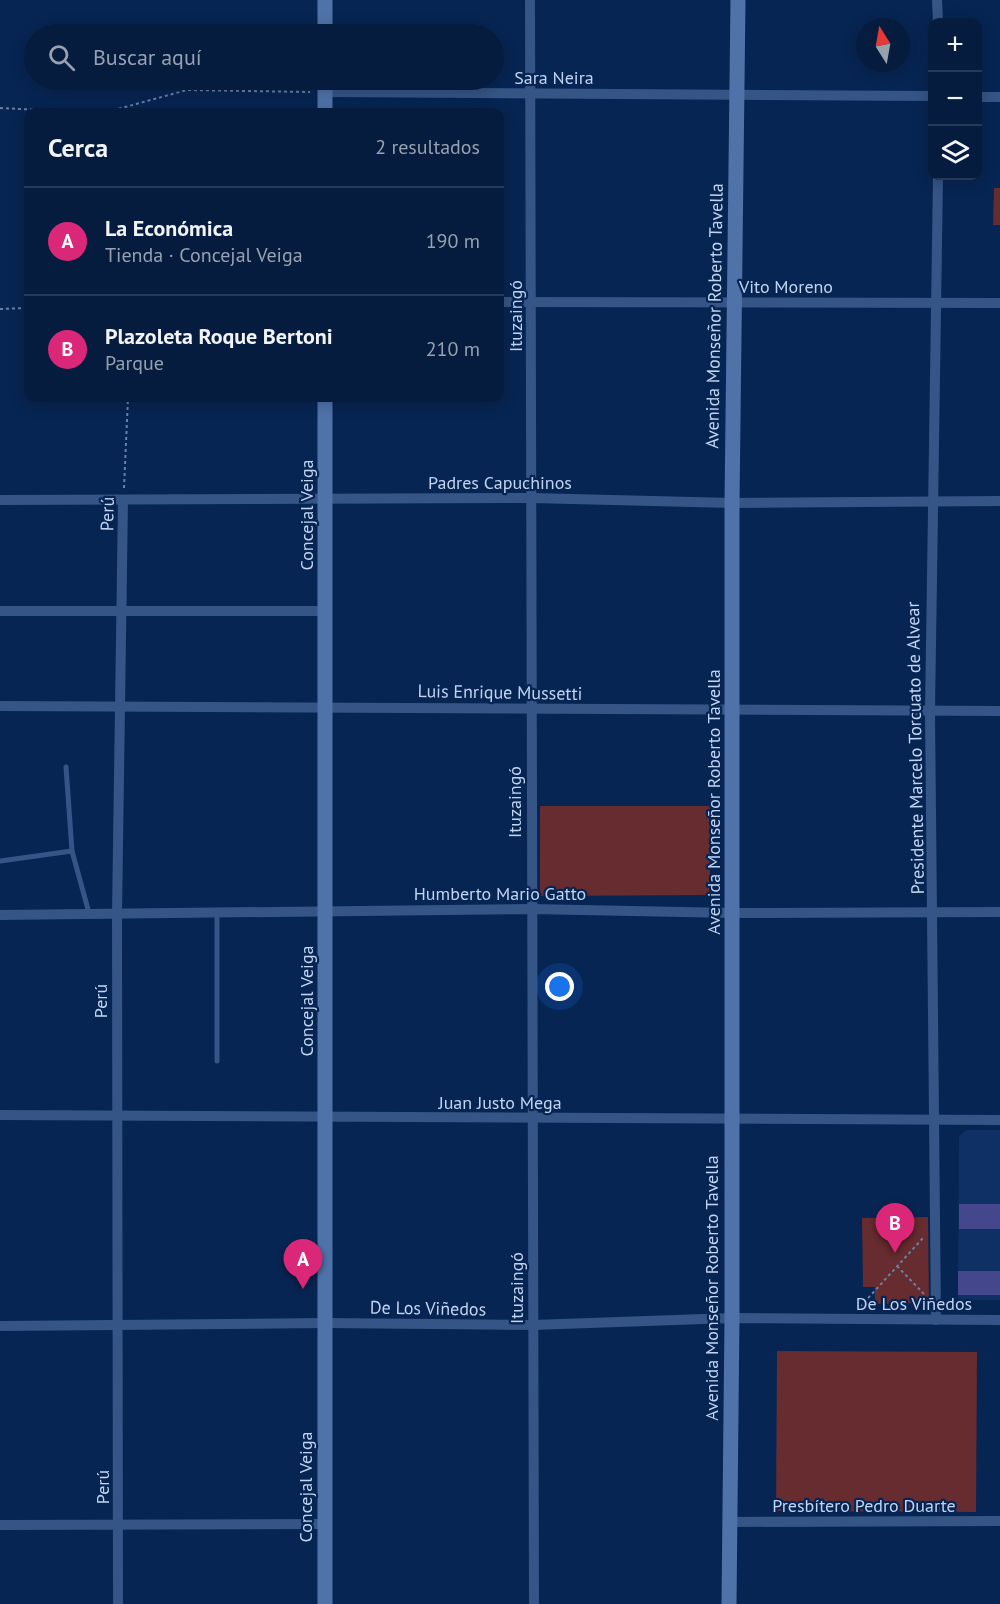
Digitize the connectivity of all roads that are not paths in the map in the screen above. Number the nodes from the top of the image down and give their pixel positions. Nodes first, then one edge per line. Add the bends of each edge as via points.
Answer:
1 (325, 0) edge
2 (530, 0) edge
3 (738, 0) edge
4 (938, 0) edge
5 (938, 18) edge
6 (325, 24) edge
7 (325, 90) edge
8 (443, 90) edge
9 (531, 93) junction
10 (736, 94) junction
11 (928, 96) edge
12 (982, 97) edge
13 (1000, 97) edge
14 (325, 108) edge
15 (938, 180) edge
16 (504, 302) edge
17 (733, 302) junction
18 (937, 302) junction
19 (532, 303) junction
20 (1000, 303) edge
21 (325, 402) edge
22 (532, 498) junction
23 (326, 499) junction
24 (0, 500) edge
25 (123, 500) junction
26 (931, 501) junction
27 (1000, 501) edge
28 (732, 503) junction
29 (0, 611) edge
30 (122, 611) junction
31 (325, 611) junction
32 (0, 706) edge
33 (121, 706) junction
34 (325, 707) junction
35 (531, 709) junction
36 (732, 711) junction
37 (930, 711) junction
38 (1000, 711) edge
39 (66, 767) dead end
40 (72, 851) junction
41 (0, 861) edge
42 (531, 909) junction
43 (326, 910) junction
44 (217, 912) junction
45 (1000, 912) edge
46 (732, 913) junction
47 (933, 913) junction
48 (89, 914) junction
49 (117, 914) junction
50 (0, 915) edge
51 (217, 1061) dead end
52 (0, 1115) edge
53 (117, 1116) junction
54 (325, 1117) junction
55 (532, 1118) junction
56 (731, 1120) junction
57 (933, 1120) junction
58 (1000, 1120) edge
59 (732, 1318) junction
60 (936, 1320) junction
61 (1000, 1320) edge
62 (324, 1323) junction
63 (120, 1325) junction
64 (533, 1325) junction
65 (0, 1326) edge
66 (1000, 1521) edge
67 (728, 1522) junction
68 (325, 1524) junction
69 (0, 1525) edge
70 (118, 1525) junction
71 (118, 1604) edge
72 (325, 1604) edge
73 (534, 1604) edge
74 (729, 1604) edge

1 - 6 main road
2 - 9 street, Ituzaingó
3 - 10 main road, Avenida Monseñor Roberto Tavella
4 - 5 street
7 - 14 main road
8 - 9 street, Sara Neira
9 - 10 street, Sara Neira
9 - 19 street, Ituzaingó
10 - 11 street, Sara Neira
10 - 17 main road, Avenida Monseñor Roberto Tavella
12 - 13 street
15 - 18 street, Presidente Marcelo Torcuato de Alvear
16 - 19 street, Vito Moreno
17 - 18 street, Vito Moreno
17 - 19 street, Vito Moreno
17 - 28 main road, Avenida Monseñor Roberto Tavella
18 - 20 street, Vito Moreno
18 - 26 street, Presidente Marcelo Torcuato de Alvear
19 - 22 street, Ituzaingó
21 - 23 main road, Concejal Veiga
22 - 23 street, Padres Capuchinos
22 - 28 street, Padres Capuchinos
22 - 35 street, Ituzaingó
23 - 25 street, Padres Capuchinos
23 - 31 main road, Concejal Veiga
24 - 25 street, Padres Capuchinos
25 - 30 street, Perú
26 - 27 street, Padres Capuchinos
26 - 28 street, Padres Capuchinos
26 - 37 street, Presidente Marcelo Torcuato de Alvear
28 - 36 main road, Avenida Monseñor Roberto Tavella
29 - 30 street
30 - 31 street
30 - 33 street, Perú
31 - 34 main road, Concejal Veiga
32 - 33 street, Luis Enrique Mussetti
33 - 34 street, Luis Enrique Mussetti
33 - 49 street, Perú
34 - 35 street, Luis Enrique Mussetti
34 - 43 main road, Concejal Veiga
35 - 36 street, Luis Enrique Mussetti
35 - 42 street, Ituzaingó
36 - 37 street, Luis Enrique Mussetti
36 - 46 main road, Avenida Monseñor Roberto Tavella
37 - 38 street, Luis Enrique Mussetti
37 - 47 street, Presidente Marcelo Torcuato de Alvear
39 - 40 lane
40 - 41 lane
40 - 48 lane
42 - 43 street, Humberto Mario Gatto
42 - 46 street, Humberto Mario Gatto
42 - 55 street, Ituzaingó
43 - 44 street, Humberto Mario Gatto
43 - 54 main road, Concejal Veiga
44 - 49 street, Humberto Mario Gatto
44 - 51 lane
45 - 47 street, Humberto Mario Gatto
46 - 47 street, Humberto Mario Gatto
46 - 56 main road, Avenida Monseñor Roberto Tavella
47 - 57 street, Presidente Marcelo Torcuato de Alvear
48 - 49 street, Humberto Mario Gatto
48 - 50 street, Humberto Mario Gatto
49 - 53 street, Perú
52 - 53 street, Juan Justo Mega
53 - 54 street, Juan Justo Mega
53 - 63 street, Perú
54 - 55 street, Juan Justo Mega
54 - 62 main road, Concejal Veiga
55 - 56 street, Juan Justo Mega
55 - 64 street, Ituzaingó
56 - 57 street, Juan Justo Mega
56 - 59 main road, Avenida Monseñor Roberto Tavella
57 - 58 street, Juan Justo Mega
57 - 60 street, Presidente Marcelo Torcuato de Alvear
59 - 60 street, De Los Viñedos
59 - 64 street, De Los Viñedos
59 - 67 main road, Avenida Monseñor Roberto Tavella
60 - 61 street, De Los Viñedos
62 - 63 street, De Los Viñedos
62 - 64 street, De Los Viñedos
62 - 68 main road, Concejal Veiga
63 - 65 street, De Los Viñedos
63 - 70 street, Perú
64 - 73 street, Ituzaingó
66 - 67 street, Presbítero Pedro Duarte
67 - 74 main road, Avenida Monseñor Roberto Tavella
68 - 70 street
68 - 72 main road, Concejal Veiga
69 - 70 street
70 - 71 street, Perú

